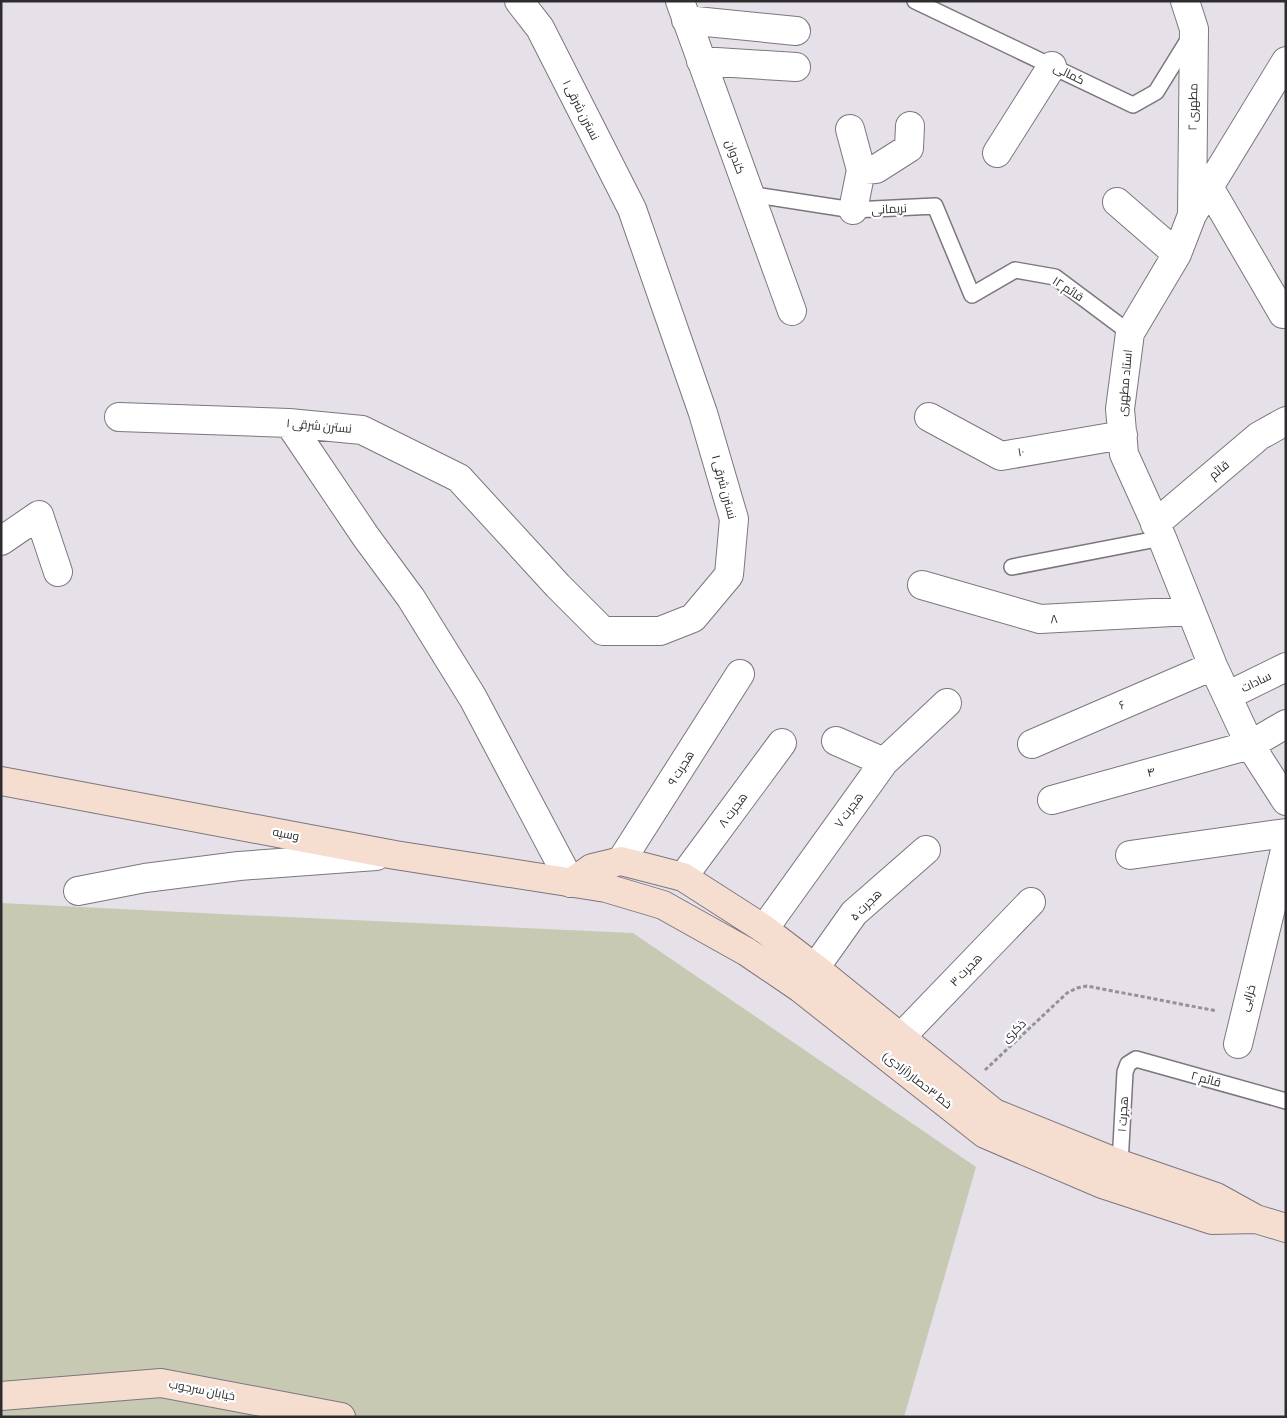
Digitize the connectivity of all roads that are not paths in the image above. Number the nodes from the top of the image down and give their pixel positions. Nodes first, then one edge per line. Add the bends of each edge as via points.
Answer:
1 (519, 1) edge
2 (914, 1) edge
3 (1186, 1) edge
4 (683, 11) edge
5 (1194, 29) junction
6 (796, 32) dead end
7 (701, 61) junction
8 (1286, 61) edge
9 (1052, 66) junction
10 (796, 67) dead end
11 (910, 126) dead end
12 (850, 129) dead end
13 (997, 153) dead end
14 (862, 170) junction
15 (1208, 187) junction
16 (749, 194) junction
17 (1117, 202) dead end
18 (854, 210) junction
19 (1192, 215) junction
20 (1177, 254) junction
21 (972, 295) joint
22 (792, 311) dead end
23 (1283, 314) dead end
24 (1130, 333) junction
25 (119, 417) dead end
26 (929, 417) dead end
27 (1286, 421) edge
28 (289, 423) junction
29 (1123, 435) junction
30 (1159, 531) junction
31 (1, 541) edge
32 (1012, 567) dead end
33 (58, 572) dead end
34 (922, 585) dead end
35 (1190, 611) junction
36 (1213, 666) junction
37 (1286, 667) edge
38 (740, 674) dead end
39 (1227, 696) junction
40 (947, 703) dead end
41 (1286, 724) edge
42 (836, 741) dead end
43 (782, 743) dead end
44 (1032, 744) dead end
45 (1250, 745) junction
46 (884, 762) junction
47 (1, 781) edge
48 (1052, 800) dead end
49 (1286, 801) edge
50 (1286, 833) edge
51 (1286, 846) edge
52 (926, 850) dead end
53 (395, 855) junction
54 (1130, 855) dead end
55 (621, 862) junction
56 (683, 877) junction
57 (571, 883) junction
58 (78, 891) dead end
59 (1031, 902) dead end
60 (764, 929) junction
61 (815, 968) junction
62 (901, 1037) junction
63 (1238, 1044) dead end
64 (1128, 1064) joint
65 (1286, 1101) edge
66 (1120, 1164) junction
67 (1256, 1219) junction
68 (1286, 1228) edge
69 (1, 1396) edge
70 (341, 1417) edge

1 - 28 street, نسترن شرقی ۱ via 540,28 632,209 703,413 734,519 729,575 693,618 660,631 603,631 459,478 362,430
2 - 9 lane, کمالی
3 - 5 street, مطهری ۲
4 - 6 street
4 - 7 street, کندوان
5 - 9 lane, کمالی via 1156,92 1133,106
5 - 19 street, مطهری ۲
7 - 10 street
7 - 16 street, کندوان
8 - 15 street, استاد مطهری
9 - 13 street
11 - 14 street via 909,148 876,169
12 - 14 street
14 - 18 street
15 - 19 street, استاد مطهری
15 - 23 street
16 - 18 lane, نریمانی
16 - 22 street, کندوان
17 - 20 street
18 - 21 lane, نریمانی via 935,206
19 - 20 street, استاد مطهری
20 - 24 street, استاد مطهری
21 - 24 lane, قائم ۱۲ via 1014,270 1055,277
24 - 29 street, استاد مطهری via 1120,409
25 - 28 street, نسترن شرقی ۱
26 - 29 street, ۱۰ via 1001,456
27 - 30 street, قائم via 1259,436
28 - 57 street via 411,598 474,698
29 - 30 street, استاد مطهری via 1124,454
30 - 32 lane
30 - 35 street, استاد مطهری
31 - 33 street via 39,516
34 - 35 street, ۸ via 1040,619
35 - 36 street, استاد مطهری
36 - 39 street, استاد مطهری
36 - 44 street, ۶
37 - 39 street, سادات
38 - 55 street, هجرت ۹
39 - 45 street, استاد مطهری
40 - 46 street, هجرت ۷
41 - 45 street
42 - 46 street
43 - 56 street, هجرت ۸
45 - 48 street, ۴
45 - 49 street, استاد مطهری
46 - 60 street, هجرت ۷
47 - 53 street, وسیه
50 - 54 street
51 - 63 street, خزایی
52 - 61 street, هجرت ۵ via 854,913
53 - 57 street, وسیه
53 - 58 street via 239,866 145,878
55 - 56 street
55 - 57 street via 592,868
56 - 60 street
57 - 67 street, خط ۳حصار(آزادی) via 606,888 663,905 747,952 800,988 985,1134 1102,1184 1212,1220
59 - 62 street, هجرت ۳
60 - 61 street
61 - 62 street
62 - 66 street via 994,1113
64 - 65 lane, قائم ۲ via 1136,1059
64 - 66 lane, هجرت ۱
66 - 67 street via 1216,1197
67 - 68 street, خط ۳حصار(آزادی)
69 - 70 street, خیابان سرجوب via 161,1383

